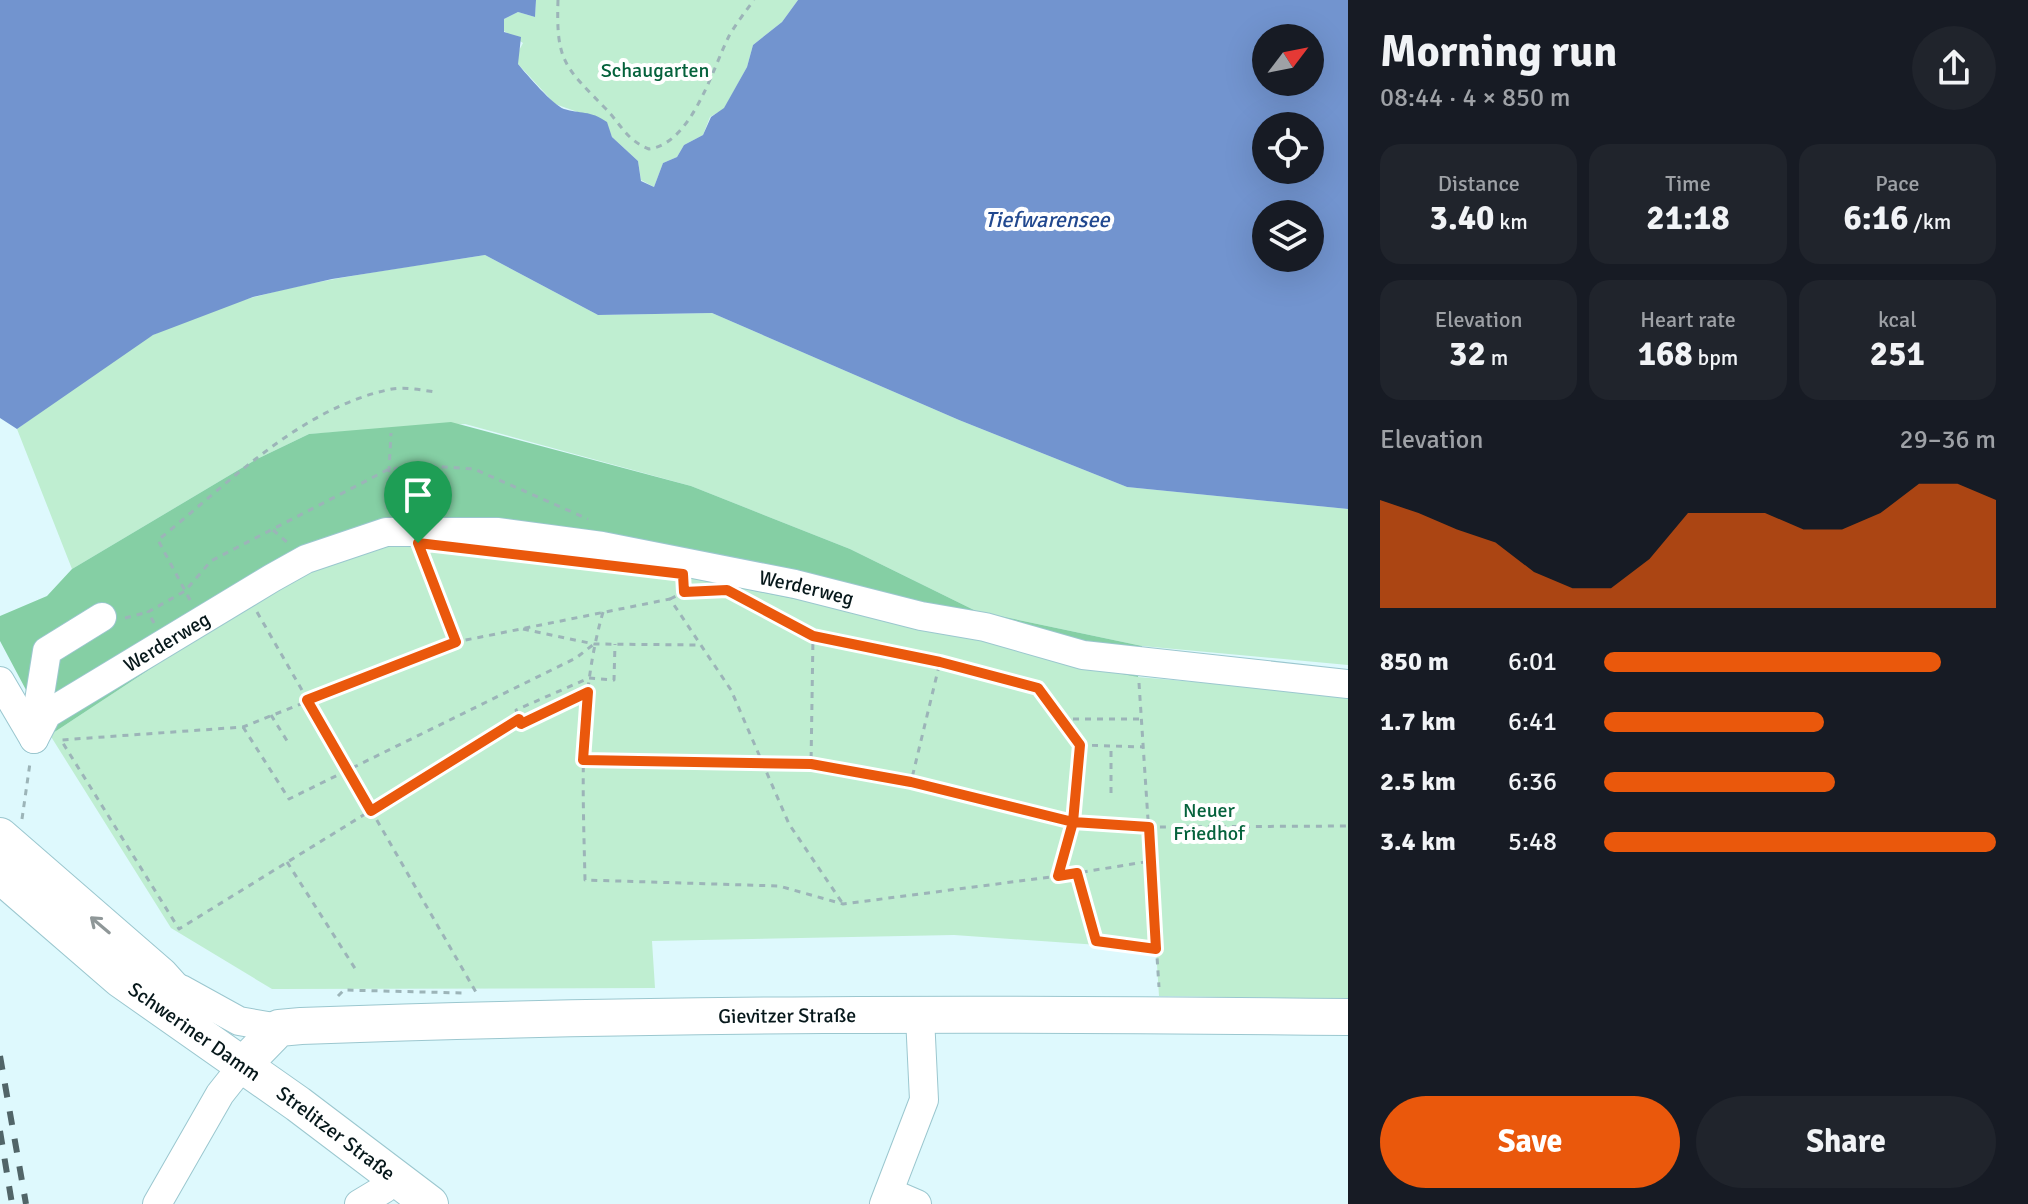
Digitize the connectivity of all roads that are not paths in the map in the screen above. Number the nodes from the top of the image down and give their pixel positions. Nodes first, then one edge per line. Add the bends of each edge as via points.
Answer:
1 (102, 617) dead end
2 (0, 681) edge
3 (1348, 684) edge
4 (34, 739) junction
5 (11, 829) edge
6 (1, 876) edge
7 (160, 975) junction
8 (920, 1017) junction
9 (1348, 1017) edge
10 (279, 1028) junction
11 (243, 1065) junction
12 (394, 1178) junction
13 (887, 1198) edge
14 (157, 1204) edge
15 (359, 1204) edge
16 (430, 1204) edge
17 (917, 1204) edge

1 - 4 street via 47,651
2 - 4 street
3 - 4 street, Werderweg via 1083,655 985,627 602,546 497,532 386,532 306,559 272,578 47,714
7 -> 5 main road, Schweriner Damm
6 - 11 main road, Schweriner Damm via 120,979
7 - 10 street via 239,1021
7 - 11 main road, Schweriner Damm
8 - 9 main road, Gievitzer Straße
8 - 10 main road, Gievitzer Straße via 421,1021
8 - 13 street via 924,1100
10 - 11 main road
11 - 12 main road, Strelitzer Straße
11 - 14 street via 220,1094
12 - 15 street
12 - 16 main road, Strelitzer Straße
13 - 17 street

